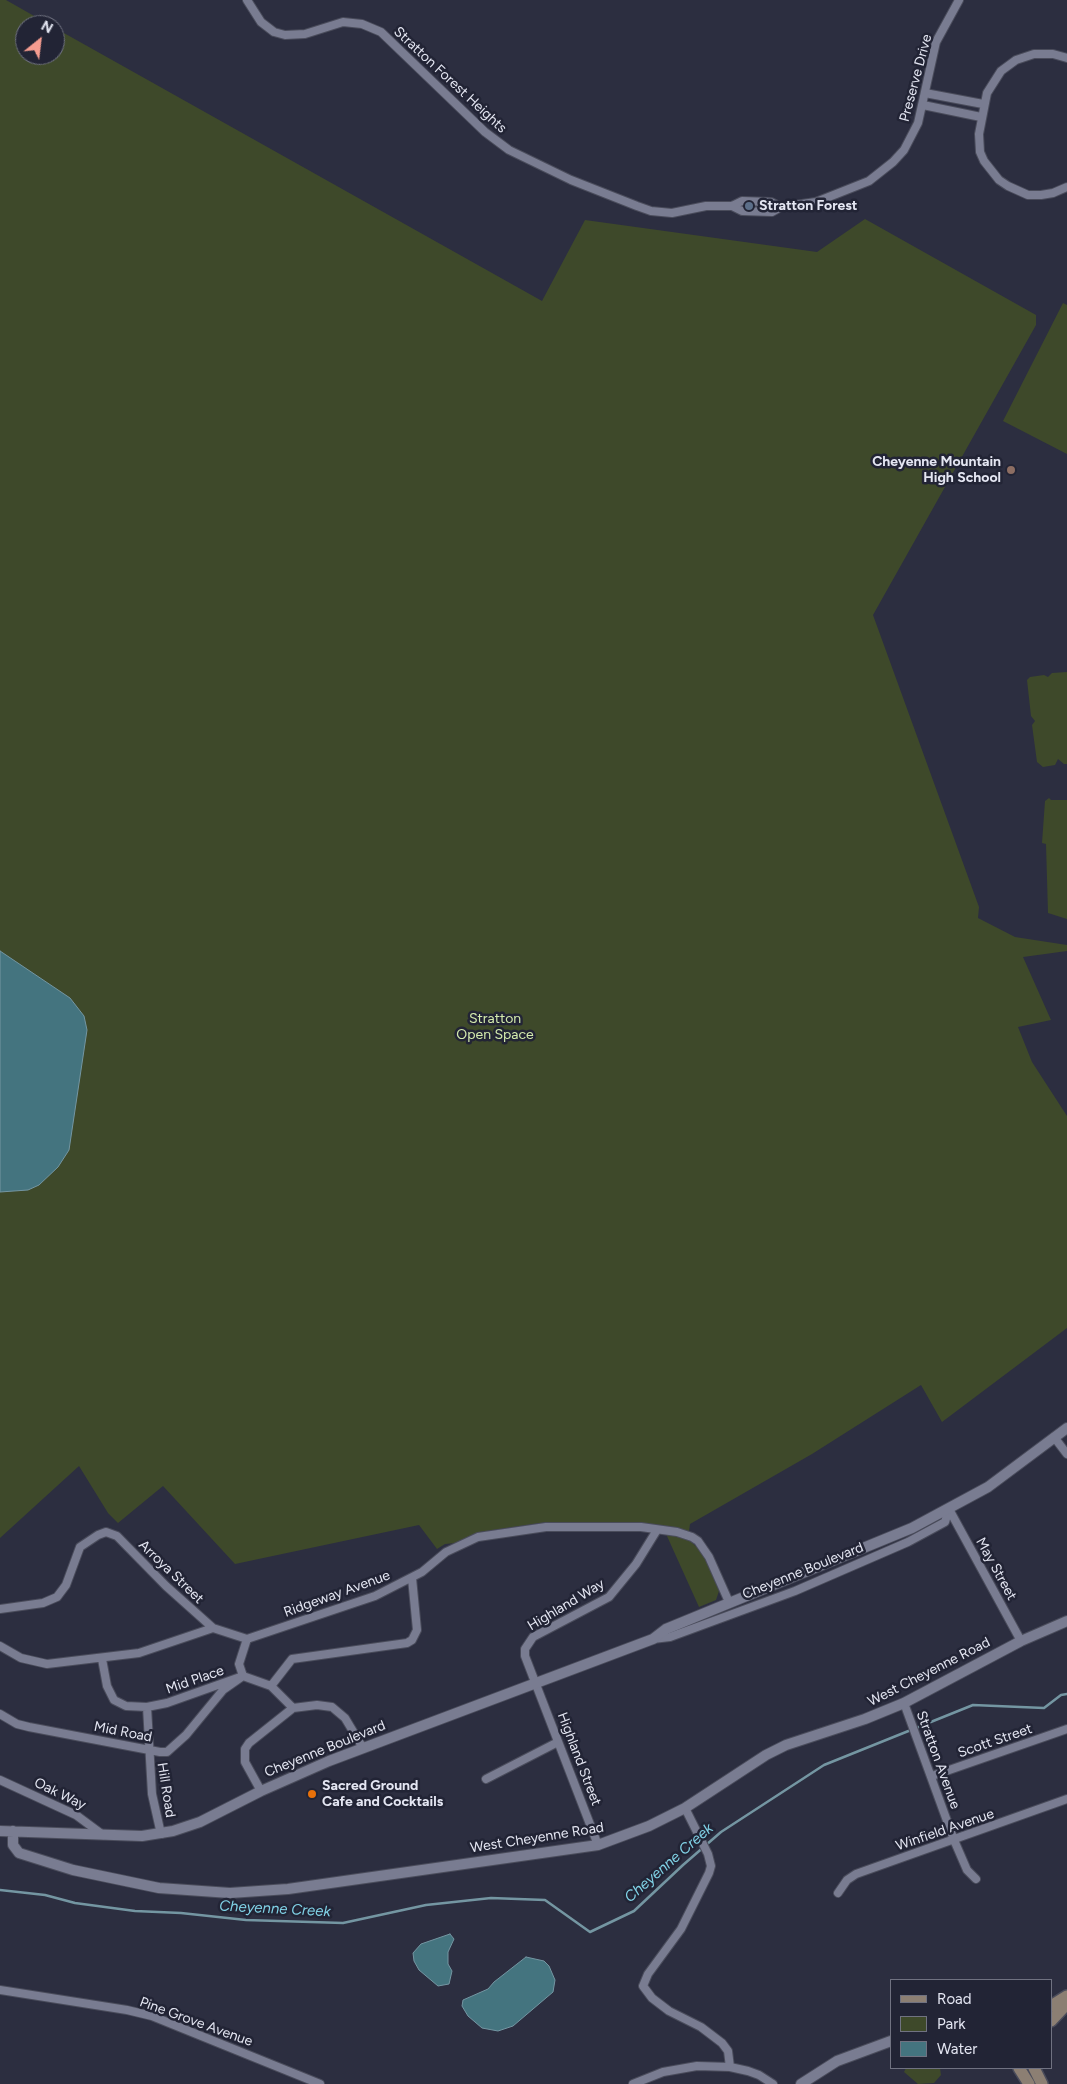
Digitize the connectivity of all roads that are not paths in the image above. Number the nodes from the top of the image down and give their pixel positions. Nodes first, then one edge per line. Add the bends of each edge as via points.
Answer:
1 (247, 0) edge
2 (959, 0) edge
3 (1067, 58) edge
4 (925, 92) junction
5 (983, 104) junction
6 (923, 105) junction
7 (981, 116) junction
8 (1067, 187) edge
9 (816, 202) joint
10 (1067, 1428) edge
11 (1054, 1437) junction
12 (1067, 1454) edge
13 (949, 1509) junction
14 (657, 1530) junction
15 (412, 1578) junction
16 (729, 1602) junction
17 (0, 1609) edge
18 (1067, 1621) edge
19 (212, 1628) junction
20 (247, 1639) junction
21 (653, 1639) junction
22 (1021, 1641) junction
23 (0, 1646) edge
24 (102, 1659) junction
25 (243, 1676) junction
26 (537, 1682) junction
27 (271, 1686) junction
28 (904, 1703) junction
29 (147, 1707) junction
30 (293, 1708) junction
31 (0, 1714) edge
32 (1067, 1729) edge
33 (558, 1742) junction
34 (364, 1748) junction
35 (148, 1749) junction
36 (932, 1776) junction
37 (486, 1779) dead end
38 (0, 1780) edge
39 (261, 1791) junction
40 (1067, 1799) edge
41 (685, 1808) junction
42 (0, 1831) edge
43 (12, 1831) junction
44 (161, 1834) junction
45 (105, 1836) junction
46 (954, 1840) junction
47 (598, 1845) junction
48 (976, 1879) dead end
49 (838, 1893) dead end
50 (0, 1990) edge
51 (1067, 1996) edge
52 (1067, 2004) edge
53 (1052, 2005) edge
54 (1052, 2021) edge
55 (890, 2042) edge
56 (730, 2067) junction
57 (1020, 2069) edge
58 (1034, 2069) edge
59 (320, 2084) edge
60 (633, 2084) edge
61 (773, 2084) edge
62 (801, 2084) edge
63 (1029, 2084) edge
64 (1042, 2084) edge

1 - 9 street, Stratton Forest Heights via 261,22 274,32 285,35 305,34 343,22 362,24 381,32 496,141 571,180 637,206 662,213 706,206 732,206 742,202 771,202 781,207
2 - 4 street, Preserve Drive via 936,42
3 - 5 street via 1043,53 1016,60 996,78
4 - 5 street
4 - 6 street, Preserve Drive
5 - 7 street
6 - 7 street
6 - 9 street, Preserve Drive via 912,136 888,167 854,189
7 - 8 street via 980,152 999,180 1028,195 1053,194
10 - 11 street, Cheyenne Boulevard
11 - 12 street
11 - 13 street, Cheyenne Boulevard via 988,1487
13 - 16 street, Cheyenne Boulevard via 904,1532
13 - 21 street, Cheyenne Boulevard via 946,1522 908,1542 795,1591 670,1638
13 - 22 street, May Street
14 - 15 street, Ridgeway Avenue via 580,1526 491,1534 446,1552
14 - 16 street, Ridgeway Avenue via 684,1534 698,1541 709,1557
14 - 26 street, Highland Way via 636,1564 609,1597 528,1642 525,1656
15 - 20 street, Ridgeway Avenue via 375,1596
15 - 27 street via 417,1621 412,1640 292,1659
16 - 21 street, Cheyenne Boulevard via 666,1629
17 - 19 street, Arroya Street via 35,1605 57,1597 66,1586 80,1547 106,1532 113,1533
18 - 22 street, West Cheyenne Road
19 - 20 street
19 - 24 street via 139,1652
20 - 25 street, Mid Place via 240,1664
21 - 26 street, Cheyenne Boulevard
22 - 28 street, West Cheyenne Road
23 - 24 street via 39,1664
24 - 29 street via 107,1686 114,1700 126,1706
25 - 27 street
25 - 29 street, Mid Place
25 - 35 street, Mid Road via 224,1690 173,1747 166,1752
26 - 33 street, Highland Street
26 - 34 street, Cheyenne Boulevard
27 - 30 street
28 - 36 street, Stratton Avenue
28 - 41 street, West Cheyenne Road via 766,1754
29 - 35 street, Hill Road
30 - 34 street via 332,1707 345,1718
30 - 39 street via 245,1749 245,1762
31 - 35 street, Mid Road via 29,1727
32 - 36 street, Scott Street
33 - 37 street
33 - 47 street, Highland Street
34 - 39 street, Cheyenne Boulevard
35 - 44 street, Hill Road via 152,1794
36 - 46 street, Stratton Avenue
38 - 45 street, Oak Way via 76,1815
39 - 44 street, Cheyenne Boulevard via 200,1822
40 - 46 street, Winfield Avenue
41 - 47 street, West Cheyenne Road
41 - 56 street via 711,1866 681,1929 643,1986 664,2007 701,2027 722,2044 728,2050
42 - 43 street, Cheyenne Boulevard
43 - 45 street, Cheyenne Boulevard
43 - 47 street, West Cheyenne Road via 13,1845 19,1853 73,1870 159,1888 230,1893 288,1889
44 - 45 street, Cheyenne Boulevard
46 - 48 street, Stratton Avenue via 967,1870
46 - 49 street, Winfield Avenue via 856,1874
50 - 59 street, Pine Grove Avenue via 152,2016
51 - 53 main road
52 - 54 main road
55 - 62 street via 837,2061
56 - 60 street via 680,2068
56 - 61 street via 759,2075
57 - 63 main road
58 - 64 main road

